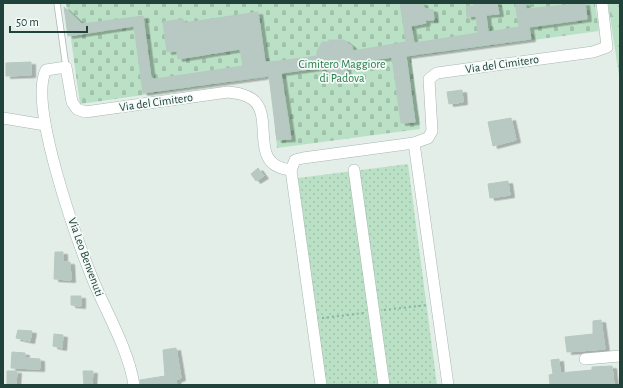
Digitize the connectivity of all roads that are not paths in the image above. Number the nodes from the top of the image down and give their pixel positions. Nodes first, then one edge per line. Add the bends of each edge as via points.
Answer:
1 (57, 3) edge
2 (602, 3) edge
3 (66, 67) junction
4 (3, 118) edge
5 (45, 125) junction
6 (414, 143) junction
7 (291, 170) junction
8 (354, 170) dead end
9 (620, 356) edge
10 (585, 359) dead end
11 (134, 385) edge
12 (321, 385) edge
13 (384, 385) edge
14 (448, 385) edge

1 - 3 lane, Via del Cimitero
2 - 6 street, Via del Cimitero via 607,47 592,52 437,73 429,79 432,131 428,138
3 - 5 street, Via Leo Benvenuti via 46,70 42,78
3 - 7 street, Via del Cimitero via 72,102 76,109 85,112 228,92 253,99 259,108 266,156 275,167
4 - 5 street
5 - 11 street, Via Leo Benvenuti via 75,231 91,276 128,360
6 - 7 street, Via del Cimitero via 303,158 295,160
6 - 14 street
7 - 12 street
8 - 13 street
9 - 10 street

